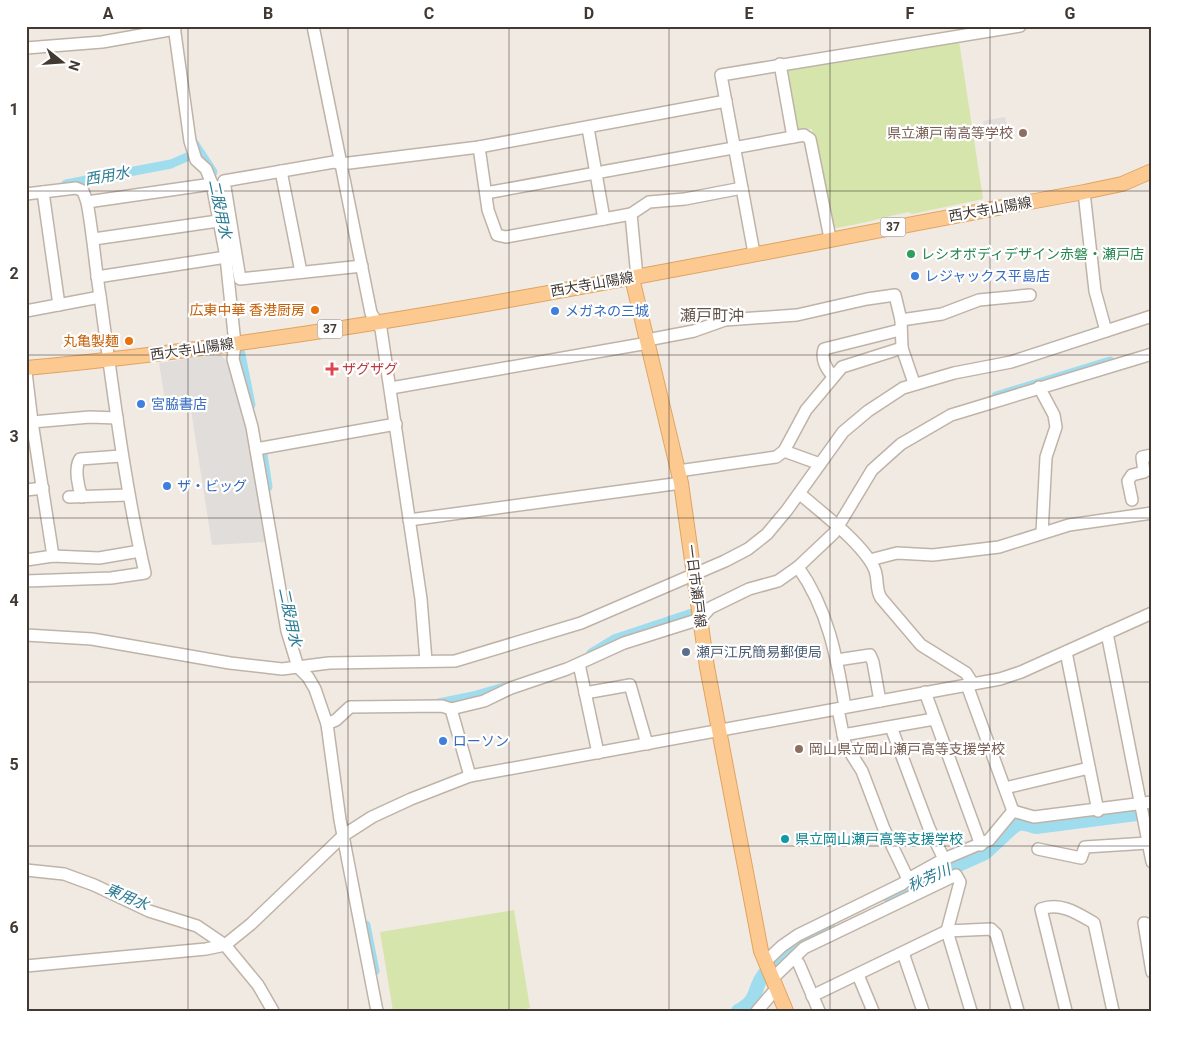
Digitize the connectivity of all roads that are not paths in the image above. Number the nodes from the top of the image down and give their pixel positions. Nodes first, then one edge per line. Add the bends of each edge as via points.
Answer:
1 (313, 26) edge
2 (1020, 26) edge
3 (175, 28) edge
4 (964, 30) edge
5 (26, 48) edge
6 (780, 64) junction
7 (726, 101) junction
8 (588, 128) junction
9 (793, 137) junction
10 (479, 147) junction
11 (734, 147) junction
12 (341, 164) junction
13 (280, 171) junction
14 (1152, 171) edge
15 (596, 173) junction
16 (212, 184) junction
17 (742, 188) junction
18 (43, 192) junction
19 (1084, 192) junction
20 (486, 193) junction
21 (26, 194) edge
22 (87, 202) junction
23 (631, 214) junction
24 (604, 219) junction
25 (218, 221) junction
26 (830, 238) junction
27 (94, 239) junction
28 (754, 253) junction
29 (226, 257) junction
30 (362, 266) junction
31 (301, 272) junction
32 (97, 277) junction
33 (634, 277) junction
34 (1030, 295) dead end
35 (100, 297) junction
36 (59, 305) junction
37 (26, 311) edge
38 (1152, 316) edge
39 (376, 322) junction
40 (900, 325) junction
41 (1106, 331) junction
42 (648, 342) junction
43 (235, 344) junction
44 (902, 348) junction
45 (1152, 354) edge
46 (110, 360) junction
47 (26, 370) edge
48 (833, 376) junction
49 (914, 383) junction
50 (1039, 387) junction
51 (391, 388) junction
52 (117, 418) junction
53 (396, 424) junction
54 (30, 427) edge
55 (256, 449) junction
56 (784, 451) junction
57 (1152, 455) edge
58 (121, 456) junction
59 (820, 464) junction
60 (680, 477) junction
61 (43, 488) junction
62 (26, 490) edge
63 (800, 494) junction
64 (128, 495) junction
65 (82, 496) junction
66 (69, 497) dead end
67 (1132, 500) dead end
68 (1152, 513) edge
69 (409, 520) junction
70 (839, 527) junction
71 (1042, 533) junction
72 (140, 551) junction
73 (53, 556) junction
74 (26, 560) edge
75 (870, 560) junction
76 (798, 567) junction
77 (694, 575) junction
78 (26, 581) edge
79 (1152, 613) edge
80 (700, 620) junction
81 (1107, 633) junction
82 (26, 636) edge
83 (1066, 652) junction
84 (837, 660) junction
85 (426, 661) junction
86 (579, 664) junction
87 (298, 667) junction
88 (970, 685) junction
89 (926, 692) junction
90 (585, 693) junction
91 (880, 701) junction
92 (842, 708) junction
93 (451, 709) junction
94 (934, 718) junction
95 (327, 724) junction
96 (891, 727) junction
97 (720, 731) junction
98 (843, 736) junction
99 (647, 744) junction
100 (598, 753) junction
101 (1089, 768) junction
102 (470, 776) junction
103 (1005, 788) junction
104 (1144, 808) edge
105 (1013, 811) junction
106 (1098, 811) junction
107 (344, 835) junction
108 (1148, 843) junction
109 (981, 845) junction
110 (1038, 849) dead end
111 (944, 859) junction
112 (1152, 862) edge
113 (26, 870) edge
114 (908, 879) junction
115 (1152, 925) edge
116 (947, 931) junction
117 (226, 946) junction
118 (903, 953) junction
119 (794, 958) junction
120 (26, 966) edge
121 (1152, 972) edge
122 (770, 974) junction
123 (858, 975) junction
124 (812, 996) junction
125 (273, 1011) edge
126 (377, 1011) edge
127 (757, 1011) edge
128 (786, 1011) edge
129 (819, 1011) edge
130 (873, 1011) edge
131 (923, 1011) edge
132 (971, 1011) edge
133 (1018, 1011) edge
134 (1066, 1011) edge
135 (1113, 1011) edge

1 - 12 street
2 - 4 street
3 - 5 street via 102,42
3 - 16 street via 190,141 196,160 206,169
4 - 6 street
6 - 7 street via 720,75
6 - 9 street
7 - 8 street
7 - 11 street
8 - 10 street
8 - 15 street
9 - 11 street
9 - 26 street via 804,135 810,139
10 - 12 street
10 - 20 street
11 - 15 street
11 - 17 street
12 - 13 street via 334,162
12 - 30 street
13 - 31 street
13 - 31 street via 224,181 240,279
14 - 19 main road, 西大寺山陽線 / 37 via 1122,184
15 - 20 street
15 - 24 street
16 - 22 street
16 - 25 street
17 - 23 street via 649,202
17 - 28 street
18 - 21 street
18 - 22 street via 76,188 83,191
18 - 36 street
19 - 26 main road, 西大寺山陽線 / 37
19 - 41 street via 1095,291
20 - 24 street via 497,235 506,237
22 - 27 street
23 - 24 street
23 - 33 street
25 - 27 street
25 - 29 street
26 - 28 main road, 西大寺山陽線 / 37
27 - 32 street
28 - 33 main road, 西大寺山陽線 / 37
29 - 32 street
29 - 43 street
30 - 31 street
30 - 39 street via 371,313
32 - 35 street
33 - 39 main road, 西大寺山陽線 / 37
33 - 42 main road, 一日市瀬戸線
34 - 40 street via 979,300
35 - 36 street
35 - 46 street
36 - 37 street
38 - 41 street
39 - 43 main road, 西大寺山陽線 / 37
39 - 51 street via 381,329
40 - 42 street via 895,296 867,298 797,315 724,320
40 - 44 street
40 - 48 street via 824,349 822,355 826,370
41 - 49 street via 1011,362
42 - 51 street
42 - 60 main road, 一日市瀬戸線
43 - 46 main road, 西大寺山陽線 / 37
43 - 55 street via 233,358
44 - 48 street via 849,364
44 - 49 street
45 - 50 street
46 - 47 main road, 西大寺山陽線 / 37
46 - 52 street
47 - 54 street
48 - 56 street via 806,410
49 - 59 street via 890,395 843,432
50 - 70 street via 951,415 901,444 872,470
50 - 71 street via 1054,415 1056,427 1046,457
51 - 53 street
52 - 54 street via 90,417
52 - 58 street
53 - 55 street
53 - 69 street
54 - 61 street
55 - 87 street via 287,631
56 - 59 street
56 - 60 street via 776,457
57 - 67 street via 1142,457 1144,472 1132,475 1128,482
58 - 64 street
58 - 65 street via 80,459 77,463 78,482
59 - 63 street
60 - 69 street
60 - 77 main road, 一日市瀬戸線
61 - 62 street
61 - 73 street
63 - 70 street
63 - 77 street via 767,534 748,549
64 - 65 street
64 - 72 street
65 - 66 street
68 - 71 street via 1069,525
69 - 85 street
70 - 75 street
70 - 76 street
71 - 75 street via 999,547 933,555 897,553
72 - 73 street via 99,558
72 - 78 street via 145,573 111,578
73 - 74 street
75 - 88 street via 881,598 921,645 966,673
76 - 80 street via 778,581 710,608
76 - 84 street via 825,615
77 - 80 main road, 一日市瀬戸線
77 - 85 street via 581,623 455,661
79 - 81 street
80 - 86 street via 624,643
80 - 97 main road, 一日市瀬戸線
81 - 83 street
81 - 104 street
82 - 87 street via 92,639 230,663 282,669
83 - 88 street via 1021,672
83 - 101 street
84 - 91 street via 870,655
84 - 92 street
85 - 87 street via 329,663
86 - 90 street
86 - 93 street via 484,701
87 - 95 street via 315,689
88 - 89 street
88 - 103 street
89 - 91 street
89 - 94 street
90 - 99 street via 630,685
90 - 100 street
91 - 92 street
92 - 97 street
92 - 98 street
93 - 95 street via 442,706 350,707
93 - 102 street
94 - 96 street
94 - 109 street
95 - 107 street
96 - 98 street
96 - 111 street
97 - 99 street
97 - 122 main road, 一日市瀬戸線 via 761,951
98 - 114 street via 862,771
99 - 100 street
100 - 102 street
101 - 103 street
101 - 106 street
102 - 107 street via 403,803
103 - 105 street
104 - 106 street
104 - 108 street
105 - 106 street via 1034,818
105 - 109 street
107 - 117 street
107 - 126 street
108 - 110 street via 1085,847 1081,858
108 - 112 street
109 - 111 street
111 - 114 street
113 - 117 street via 64,874 86,882 149,911 197,926
114 - 122 street via 782,946
115 - 121 street via 1144,923
116 - 118 street
116 - 119 street via 960,882 956,874 813,944
116 - 132 street
116 - 133 street via 991,929 996,934
117 - 120 street
117 - 125 street via 258,985
118 - 123 street
118 - 131 street
119 - 122 street
119 - 124 street
122 - 127 street
122 - 128 main road, 一日市瀬戸線
123 - 124 street
123 - 130 street
124 - 129 street
134 - 135 street via 1041,909 1048,906 1071,910 1094,923

